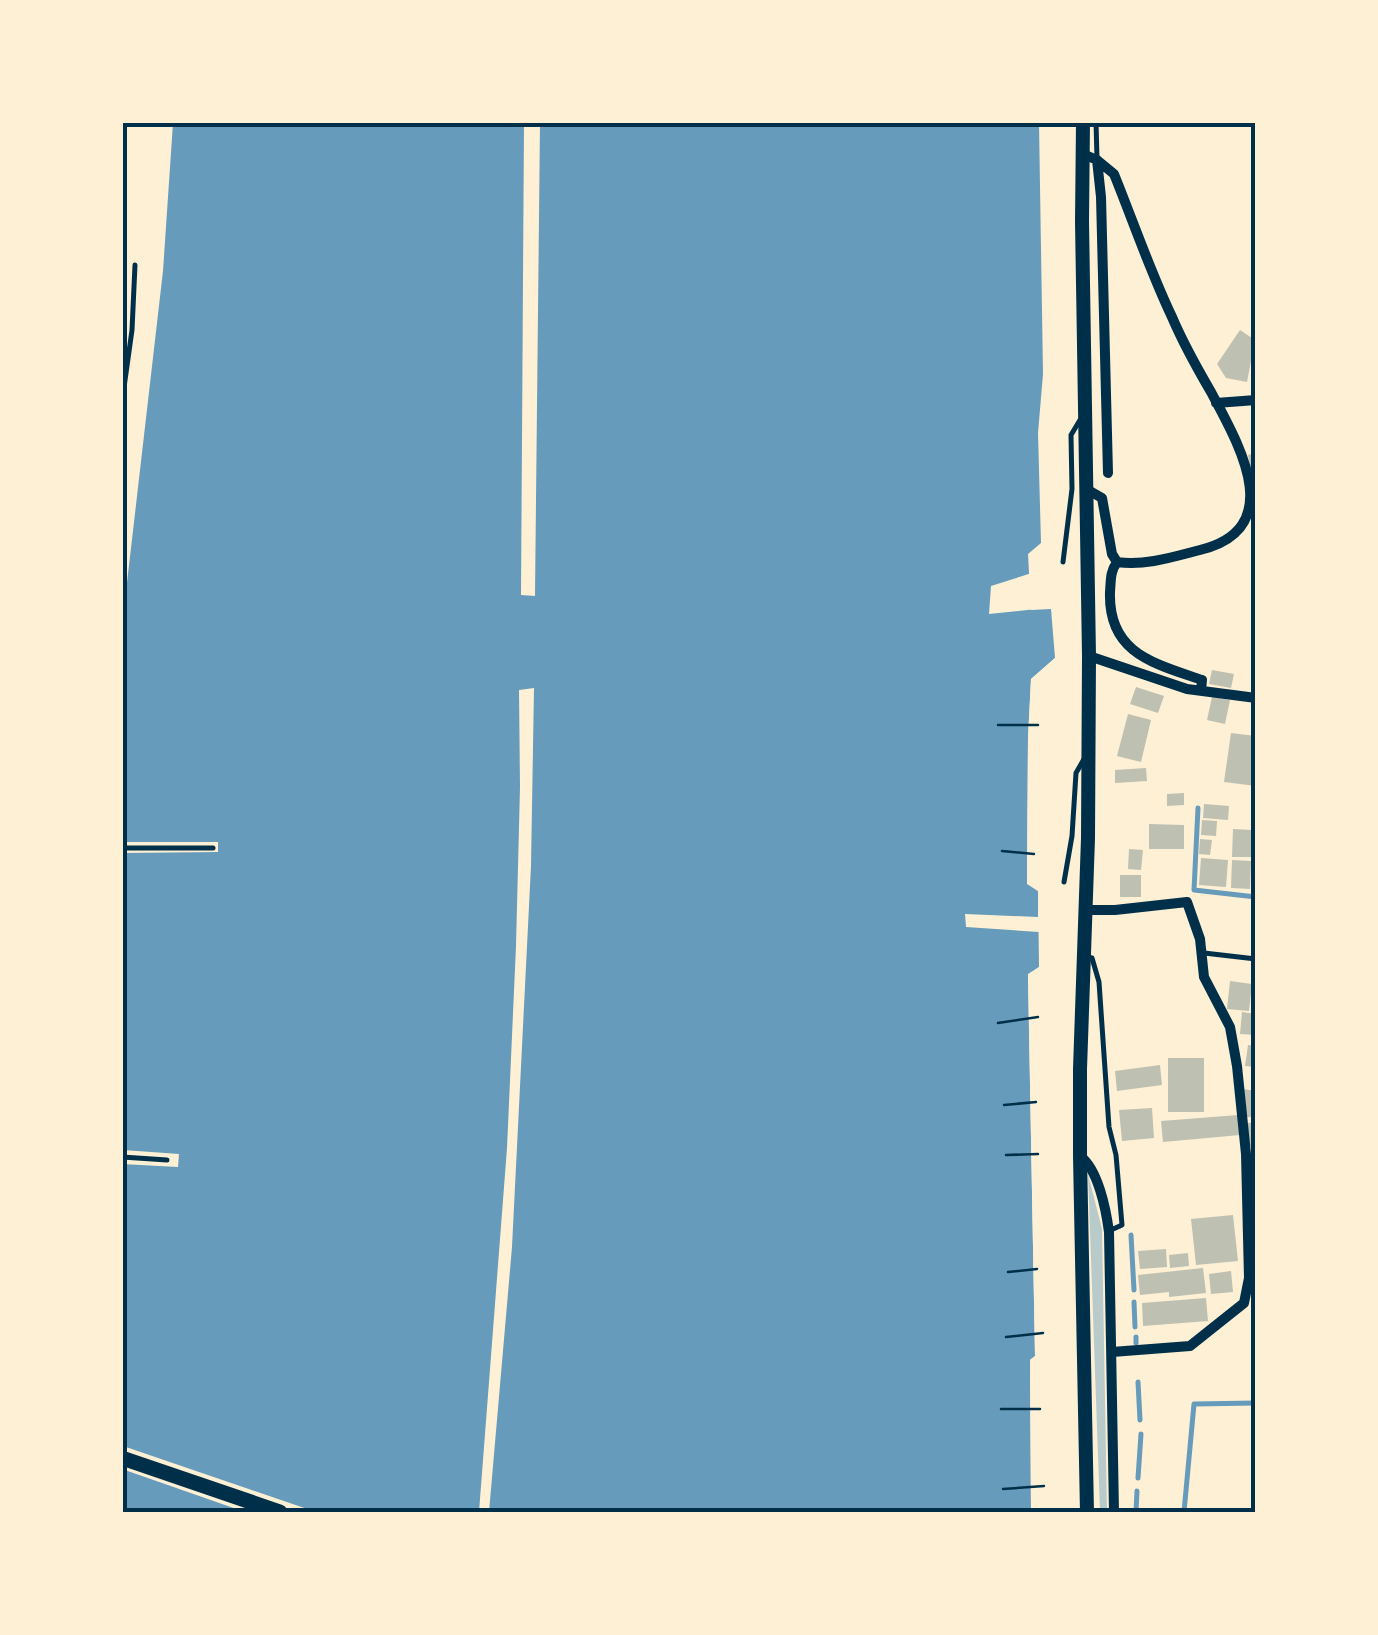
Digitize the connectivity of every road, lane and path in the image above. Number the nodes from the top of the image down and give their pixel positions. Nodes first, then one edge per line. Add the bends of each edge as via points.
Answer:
1 (1083, 122) edge
2 (1096, 122) edge
3 (1090, 157) junction
4 (135, 264) dead end
5 (1256, 400) edge
6 (122, 402) edge
7 (1216, 402) junction
8 (1084, 414) junction
9 (1108, 473) dead end
10 (1088, 490) junction
11 (1063, 562) dead end
12 (1117, 562) junction
13 (1089, 656) junction
14 (1202, 690) junction
15 (1256, 698) edge
16 (998, 725) dead end
17 (1038, 725) dead end
18 (1088, 752) junction
19 (122, 848) edge
20 (213, 848) dead end
21 (1002, 852) dead end
22 (1034, 854) dead end
23 (1064, 882) dead end
24 (1085, 910) junction
25 (1202, 953) junction
26 (1084, 956) junction
27 (1256, 959) edge
28 (1038, 1018) dead end
29 (998, 1023) dead end
30 (1036, 1102) dead end
31 (1004, 1104) dead end
32 (1038, 1154) dead end
33 (1006, 1155) dead end
34 (1080, 1156) junction
35 (122, 1157) edge
36 (167, 1160) dead end
37 (1109, 1232) junction
38 (1038, 1270) dead end
39 (1008, 1272) dead end
40 (1043, 1334) dead end
41 (1006, 1337) dead end
42 (1112, 1352) junction
43 (1040, 1408) dead end
44 (1001, 1409) dead end
45 (122, 1458) edge
46 (1044, 1486) dead end
47 (1003, 1489) dead end
48 (280, 1512) edge
49 (1088, 1512) edge
50 (1114, 1512) edge

1 - 3 main road
2 - 3 lane
3 - 7 street via 1114,174 1170,314
3 - 8 main road
3 - 9 street via 1101,197
4 - 6 lane
5 - 7 street
7 - 12 street via 1250,480 1242,525 1208,548
8 - 10 main road
8 - 11 lane via 1071,435
10 - 12 street via 1102,498
10 - 13 main road
12 - 14 street via 1110,608 1124,643 1202,680
13 - 14 street
13 - 18 main road
14 - 15 street
16 - 17 path
18 - 23 lane via 1076,773
18 - 24 main road
19 - 20 lane
21 - 22 path
24 - 25 street via 1186,902
24 - 26 main road
25 - 27 lane
25 - 42 street via 1204,977 1230,1027 1244,1124 1244,1303 1190,1346
26 - 34 main road
26 - 37 lane via 1092,958 1099,982 1108,1127 1116,1155 1122,1225
28 - 29 path
30 - 31 path
32 - 33 path
34 - 37 street via 1090,1163
34 - 49 main road
35 - 36 lane
37 - 42 street
38 - 39 path
40 - 41 path
42 - 50 street
43 - 44 path
45 - 48 main road
46 - 47 path

